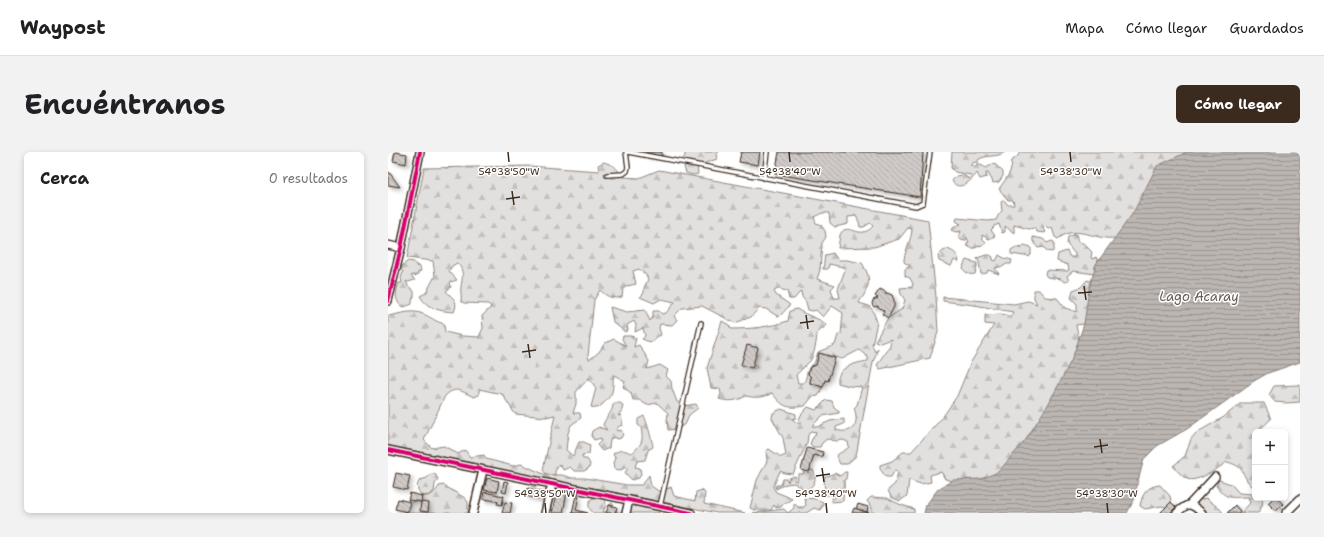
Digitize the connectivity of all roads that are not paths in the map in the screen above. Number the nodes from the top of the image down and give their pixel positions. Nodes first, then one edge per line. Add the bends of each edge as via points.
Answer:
1 (420, 152) edge
2 (627, 152) edge
3 (767, 152) edge
4 (930, 152) edge
5 (607, 176) dead end
6 (764, 178) junction
7 (388, 245) edge
8 (401, 248) junction
9 (388, 301) edge
10 (701, 323) dead end
11 (388, 450) edge
12 (483, 470) junction
13 (1215, 477) dead end
14 (552, 484) junction
15 (1300, 499) edge
16 (628, 500) junction
17 (1190, 504) junction
18 (660, 506) junction
19 (473, 513) edge
20 (545, 513) edge
21 (626, 513) edge
22 (691, 513) edge
23 (1177, 513) edge
24 (1202, 513) edge
25 (1286, 513) edge

1 - 8 street
2 - 5 lane via 627,171
2 - 6 lane
3 - 6 lane
4 - 6 lane via 923,203 916,206
7 - 8 street
8 - 9 street
10 - 18 lane
11 - 12 street
12 - 14 street
12 - 19 street
13 - 17 street
14 - 16 street
14 - 20 street
15 - 25 street
16 - 18 street
16 - 21 street
17 - 23 street
17 - 24 street
18 - 22 street

